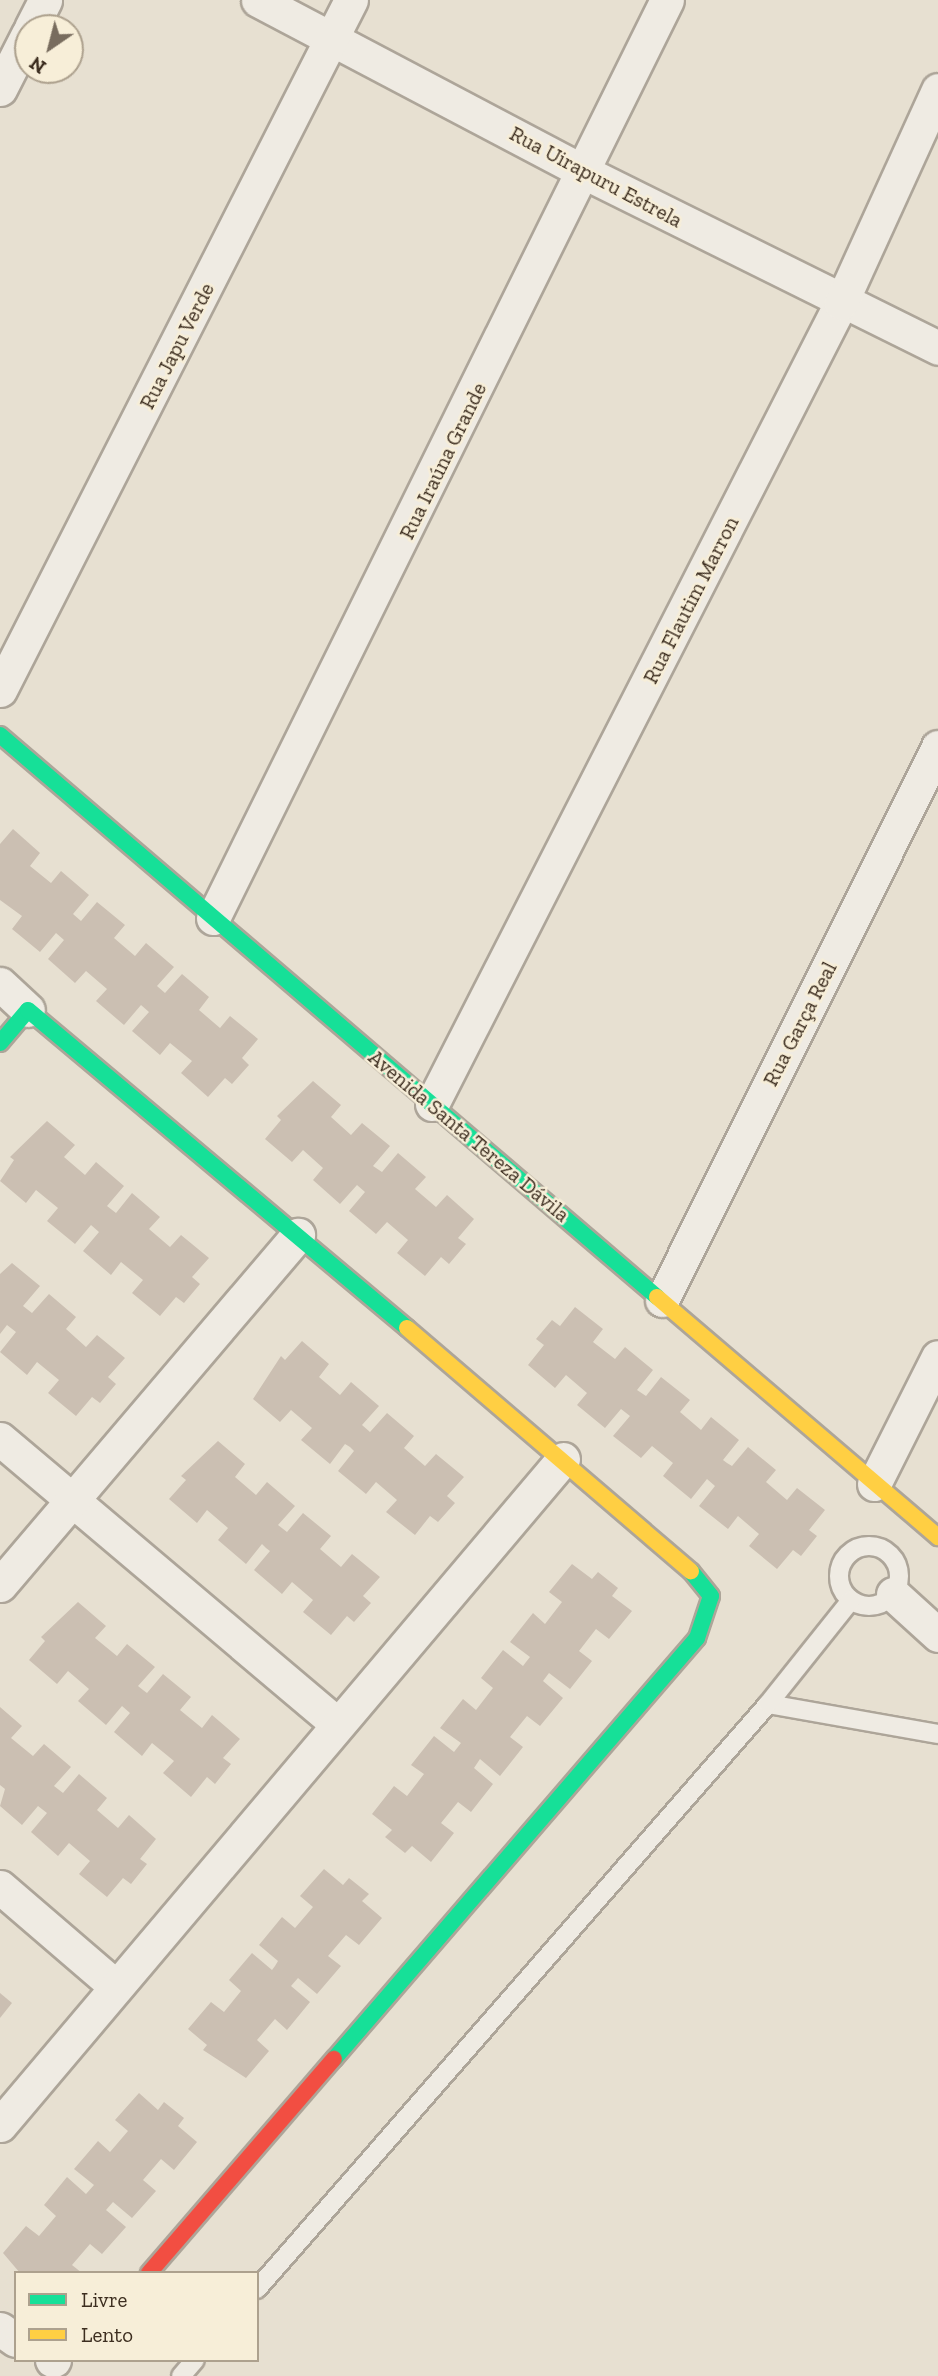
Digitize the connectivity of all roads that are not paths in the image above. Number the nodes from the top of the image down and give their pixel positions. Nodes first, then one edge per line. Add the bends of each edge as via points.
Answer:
1 (258, 0) edge
2 (351, 0) edge
3 (667, 0) edge
4 (333, 36) junction
5 (14, 62) edge
6 (0, 89) edge
7 (938, 90) edge
8 (586, 173) junction
9 (841, 303) junction
10 (938, 348) edge
11 (0, 690) edge
12 (0, 735) edge
13 (938, 747) edge
14 (213, 918) junction
15 (0, 984) edge
16 (27, 1010) junction
17 (0, 1043) edge
18 (432, 1104) junction
19 (298, 1235) junction
20 (662, 1300) junction
21 (938, 1357) edge
22 (0, 1439) edge
23 (564, 1459) junction
24 (874, 1484) junction
25 (72, 1500) junction
26 (938, 1537) edge
27 (0, 1584) edge
28 (893, 1594) junction
29 (851, 1600) junction
30 (938, 1635) edge
31 (768, 1704) junction
32 (336, 1723) junction
33 (938, 1734) edge
34 (0, 1887) edge
35 (114, 1985) junction
36 (0, 2126) edge
37 (151, 2271) edge
38 (259, 2287) edge
39 (193, 2362) edge
40 (181, 2376) edge

1 - 4 street, Rua Uirapuru Estrela
2 - 4 street, Rua Japu Verde
3 - 8 street, Rua Iraúna Grande
4 - 8 street, Rua Uirapuru Estrela
4 - 11 street, Rua Japu Verde
5 - 6 street
7 - 9 street, Rua Flautim Marron
8 - 9 street, Rua Uirapuru Estrela
8 - 14 street, Rua Iraúna Grande
9 - 10 street, Rua Uirapuru Estrela
9 - 18 street, Rua Flautim Marron
12 - 14 street, Avenida Santa Tereza Dávila
13 - 20 street, Rua Garça Real
14 - 18 street, Avenida Santa Tereza Dávila
15 - 16 street
16 - 17 street
16 - 19 street
18 - 20 street, Avenida Santa Tereza Dávila
19 - 23 street
19 - 25 street
20 - 24 street, Avenida Santa Tereza Dávila
21 - 24 street
22 - 25 street
23 - 32 street
23 - 37 street via 701,1580 711,1596 696,1638
24 - 26 street, Avenida Santa Tereza Dávila
25 - 27 street
25 - 32 street
28 - 29 lane via 878,1604
28 - 29 lane via 899,1577 894,1559 879,1548 860,1547 841,1566 841,1584
28 - 30 street
29 - 31 lane
31 - 33 lane
31 - 38 lane
32 - 35 street
34 - 35 street
35 - 36 street
39 - 40 lane

